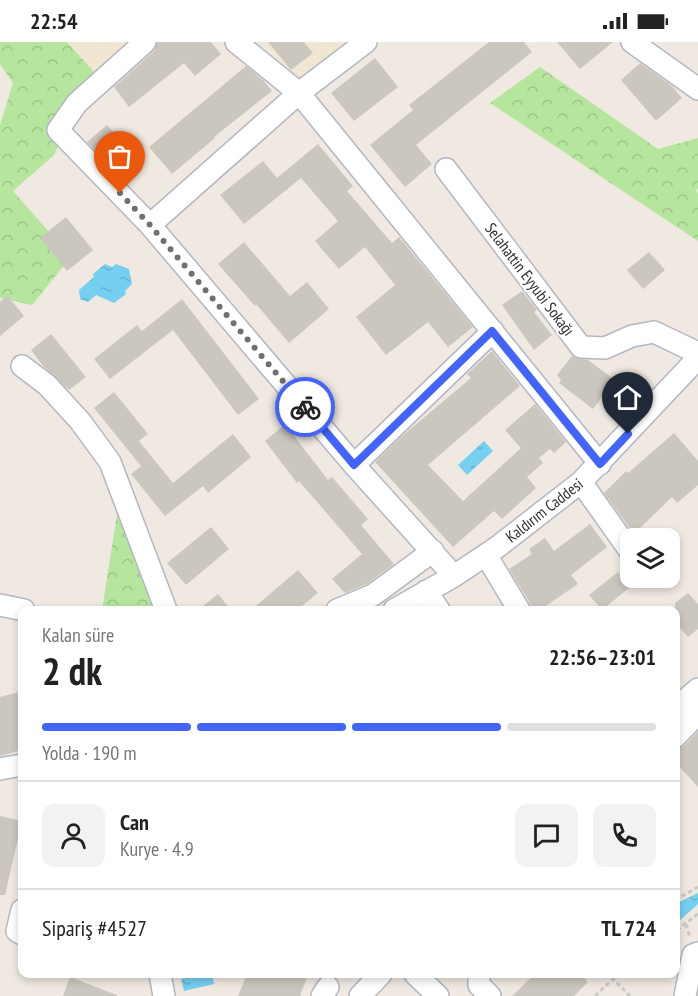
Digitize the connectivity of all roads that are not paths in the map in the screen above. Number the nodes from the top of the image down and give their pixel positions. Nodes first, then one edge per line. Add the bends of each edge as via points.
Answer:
1 (145, 42) edge
2 (236, 42) edge
3 (366, 42) edge
4 (632, 42) edge
5 (698, 89) edge
6 (299, 93) junction
7 (446, 169) dead end
8 (150, 225) junction
9 (492, 331) junction
10 (698, 353) edge
11 (698, 358) edge
12 (22, 366) dead end
13 (600, 464) junction
14 (354, 465) junction
15 (581, 482) junction
16 (620, 537) edge
17 (433, 550) junction
18 (486, 555) junction
19 (454, 576) junction
20 (426, 591) junction
21 (0, 605) edge
22 (164, 606) edge
23 (347, 606) edge
24 (401, 606) edge
25 (435, 606) edge
26 (517, 606) edge
27 (18, 609) edge
28 (698, 689) edge
29 (680, 705) edge
30 (698, 713) edge
31 (680, 732) edge
32 (18, 766) edge
33 (0, 769) edge
34 (698, 953) edge
35 (161, 978) edge
36 (377, 978) edge
37 (419, 978) edge
38 (478, 978) edge
39 (164, 996) edge
40 (360, 996) edge
41 (438, 996) edge
42 (490, 996) edge
43 (686, 996) edge

1 - 8 street via 77,103 58,130
2 - 6 street
3 - 6 street
4 - 5 street
6 - 8 street
6 - 9 street
7 - 10 street, Selahattin Eyyubi Sokağı via 581,347 604,348 654,332
8 - 14 street
9 - 13 street
9 - 14 street
11 - 13 street, Kaldırım Caddesi
12 - 22 street via 54,392 110,462
13 - 15 street, Kaldırım Caddesi
14 - 17 street
15 - 16 street
15 - 18 street, Kaldırım Caddesi
17 - 19 street
17 - 23 street via 373,595
18 - 19 street, Kaldırım Caddesi
18 - 26 street
19 - 20 street, Kaldırım Caddesi
20 - 24 street, Kaldırım Caddesi
20 - 25 street
21 - 27 street
28 - 29 street
30 - 31 street
32 - 33 street
34 - 43 street via 693,955
35 - 39 street
36 - 40 street
37 - 41 street
38 - 42 street via 479,985

